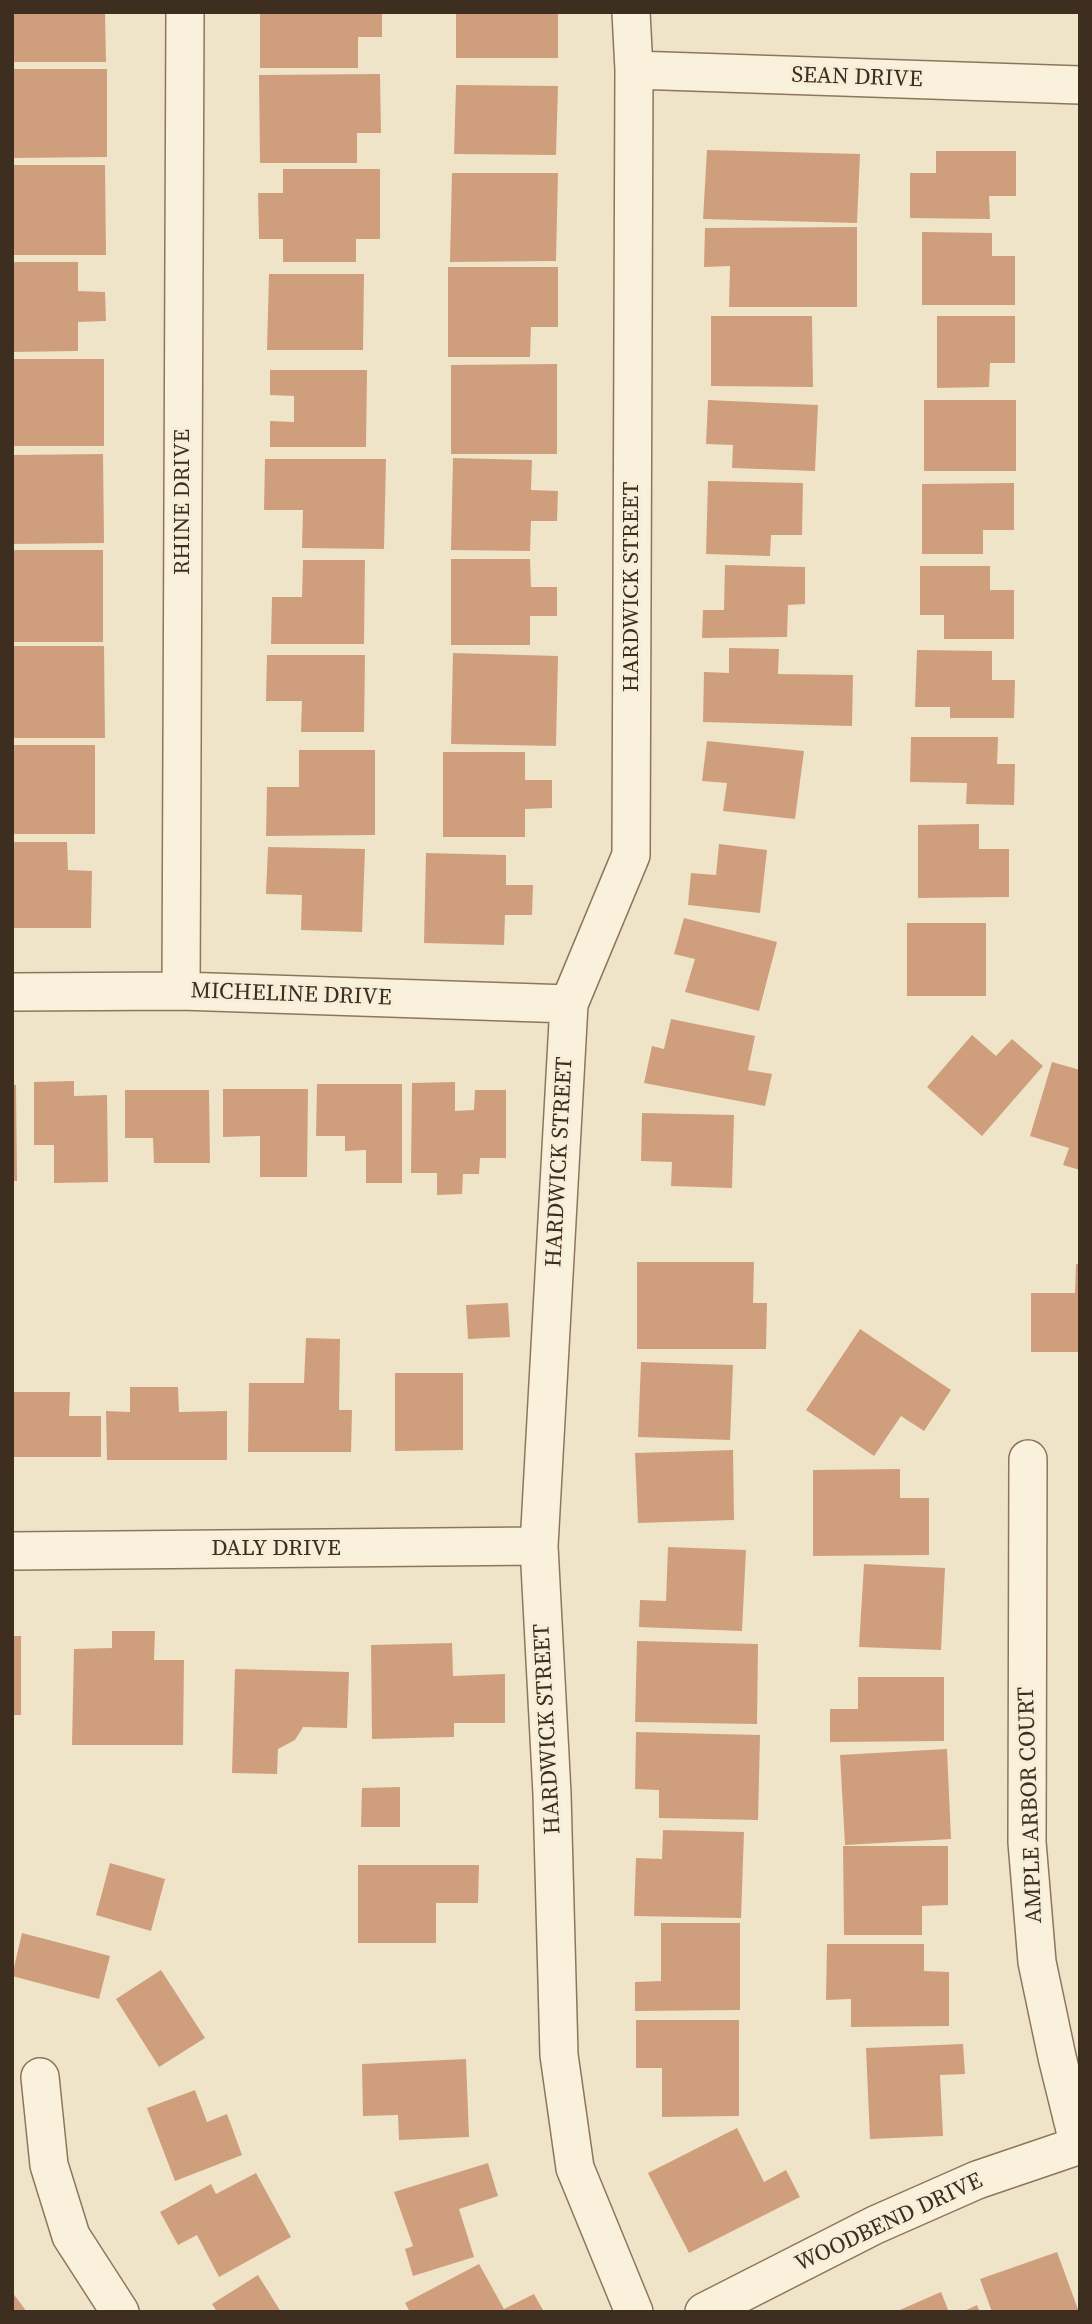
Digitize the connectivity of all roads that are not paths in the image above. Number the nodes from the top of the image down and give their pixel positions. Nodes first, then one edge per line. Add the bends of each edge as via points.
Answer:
1 (185, 12) edge
2 (631, 12) edge
3 (634, 70) junction
4 (1080, 85) edge
5 (181, 991) junction
6 (12, 992) edge
7 (569, 1004) junction
8 (1028, 1459) dead end
9 (539, 1546) junction
10 (12, 1551) edge
11 (40, 2077) dead end
12 (1079, 2145) edge
13 (120, 2312) edge
14 (634, 2312) edge
15 (704, 2312) edge

1 - 5 street, RHINE DRIVE
2 - 3 street, HARDWICK STREET
3 - 4 street, SEAN DRIVE
3 - 7 street, HARDWICK STREET via 631,855
5 - 6 street, MICHELINE DRIVE
5 - 7 street, MICHELINE DRIVE
7 - 9 street, HARDWICK STREET
8 - 12 street, AMPLE ARBOR COURT via 1027,1842 1037,1962
9 - 10 street, DALY DRIVE
9 - 14 street, HARDWICK STREET via 559,2055 575,2168
11 - 13 street via 49,2165 71,2236
12 - 15 street, WOODBEND DRIVE via 978,2180 875,2225

